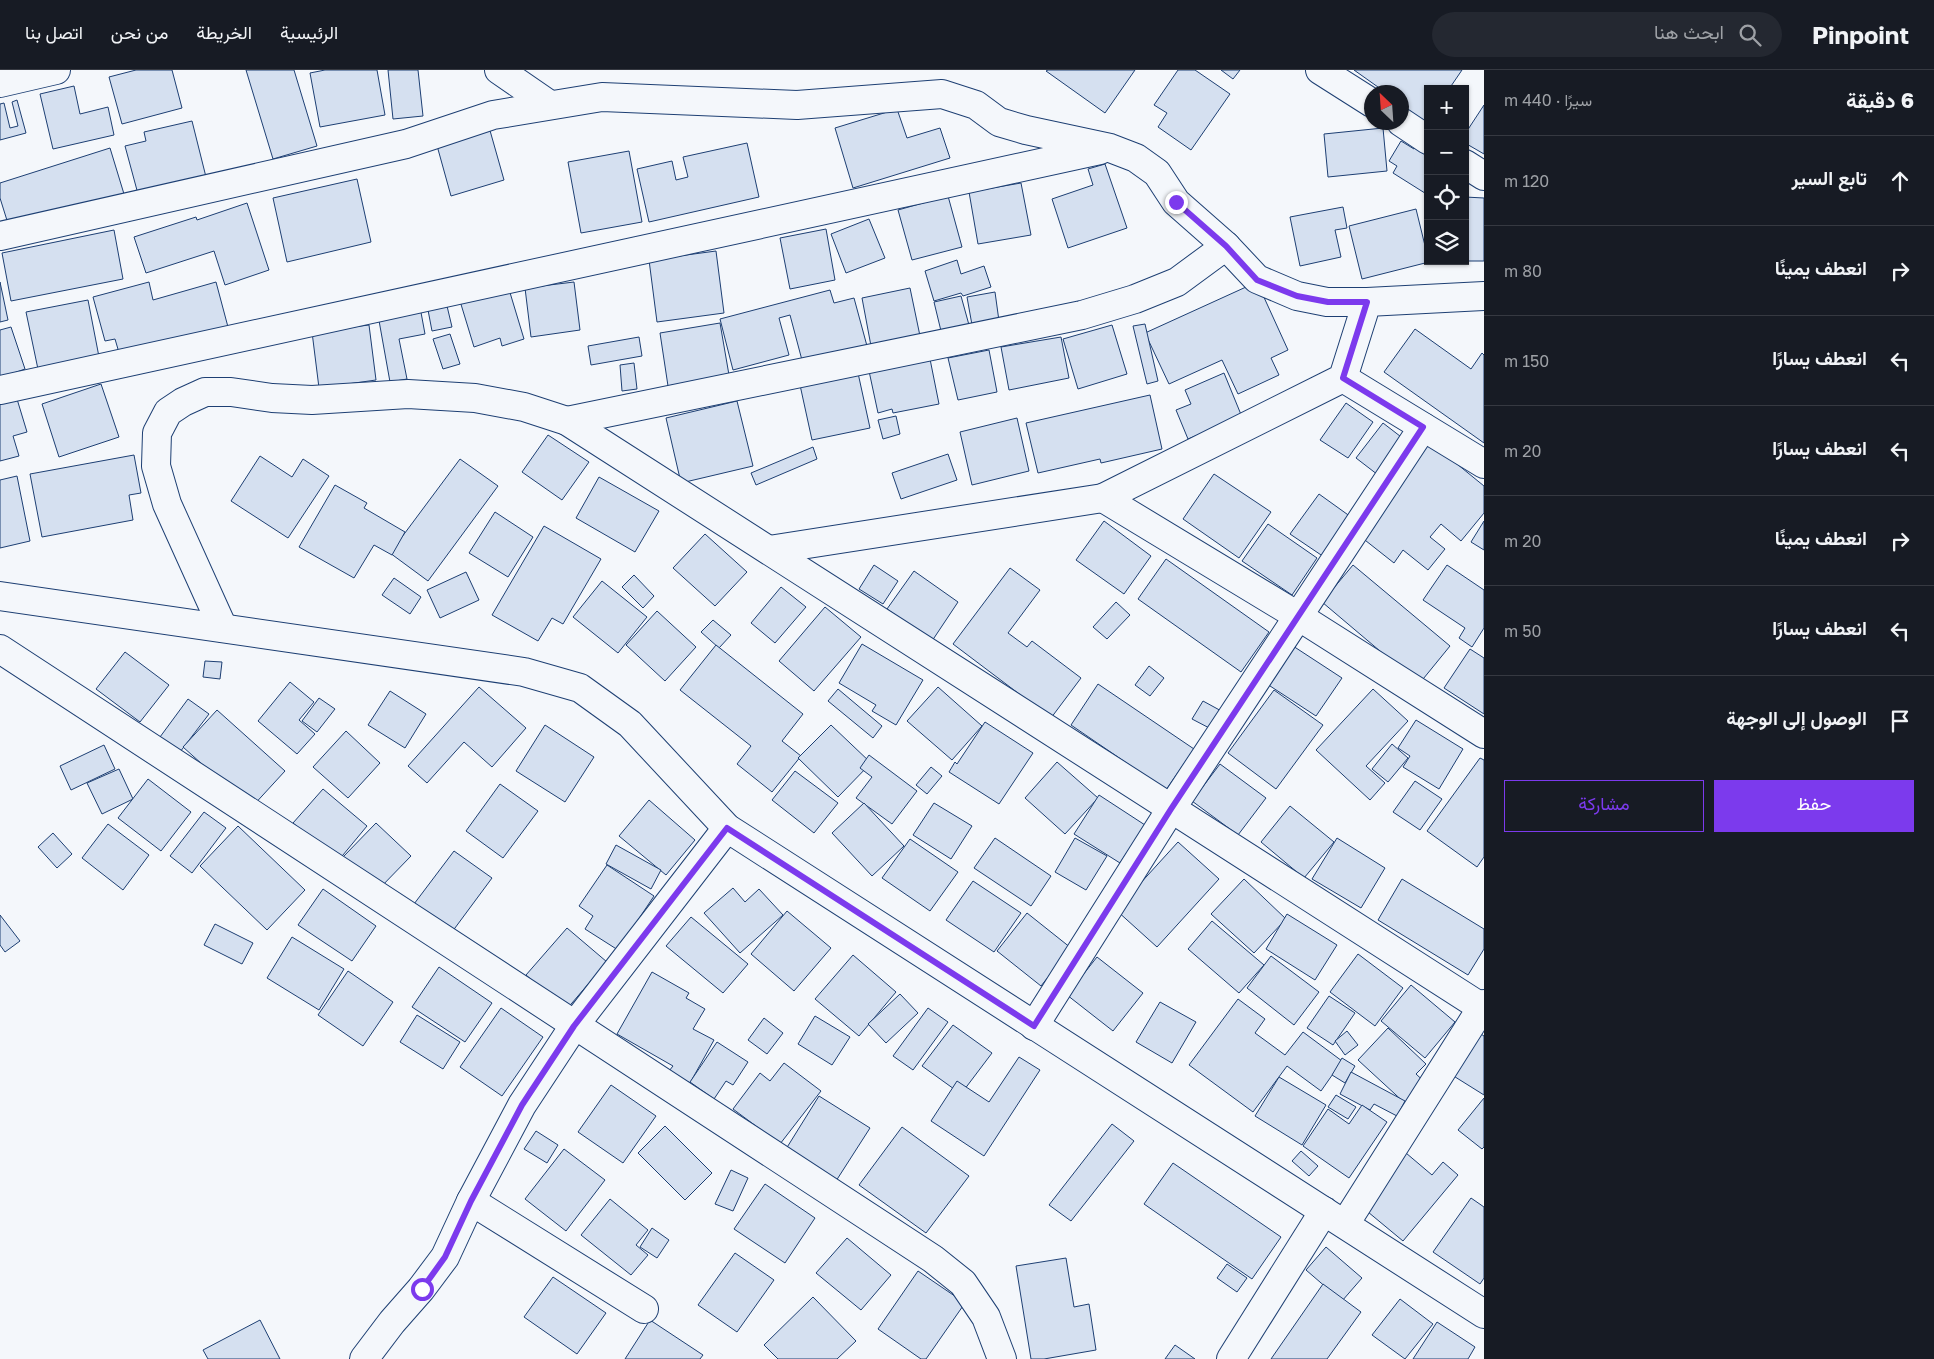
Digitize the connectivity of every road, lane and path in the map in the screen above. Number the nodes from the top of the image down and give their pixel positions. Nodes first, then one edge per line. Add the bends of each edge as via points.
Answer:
1 (56, 70) edge
2 (499, 70) edge
3 (1320, 70) edge
4 (0, 83) edge
5 (1364, 98) edge
6 (550, 105) junction
7 (1409, 127) edge
8 (1424, 137) edge
9 (1110, 148) junction
10 (1469, 167) edge
11 (1484, 176) edge
12 (0, 236) edge
13 (1226, 246) junction
14 (1484, 296) edge
15 (1367, 302) junction
16 (1343, 378) junction
17 (0, 390) edge
18 (568, 421) junction
19 (1423, 427) junction
20 (1484, 464) edge
21 (1103, 498) junction
22 (768, 550) junction
23 (0, 596) edge
24 (1298, 616) junction
25 (224, 628) junction
26 (0, 649) edge
27 (1484, 734) edge
28 (1171, 809) junction
29 (727, 828) junction
30 (1483, 1007) edge
31 (574, 1026) junction
32 (1034, 1026) junction
33 (471, 1201) junction
34 (1334, 1218) junction
35 (644, 1309) dead end
36 (1484, 1314) edge
37 (364, 1359) edge
38 (1002, 1359) edge
39 (1231, 1359) edge

1 - 4 street
2 - 6 street
3 - 5 street
6 - 9 street via 602,97 797,106 942,94 976,105 999,122
6 - 12 street via 493,115 406,144
7 - 8 street
9 - 13 street via 1136,158 1157,174 1176,202
9 - 17 street
10 - 11 street
13 - 15 street via 1257,280 1297,296 1328,302
13 - 18 street via 1177,282 1082,315
14 - 15 street
15 - 16 street
16 - 19 street
16 - 21 street
18 - 22 street
18 - 25 street via 524,407 475,398 408,394 312,400 205,392 182,402 168,412 157,433 156,466 167,504
19 - 20 street
19 - 24 street
21 - 22 street
21 - 24 street
22 - 28 street
23 - 25 street
24 - 27 street
24 - 28 street
25 - 29 street via 524,672 580,688 630,724
26 - 31 street
28 - 30 street
28 - 32 street
29 - 31 street
29 - 32 street
30 - 34 street
31 - 33 street via 522,1105
31 - 38 street via 933,1259 963,1282 986,1316
32 - 34 street
33 - 35 street
33 - 37 street via 445,1257
34 - 36 street
34 - 39 street

